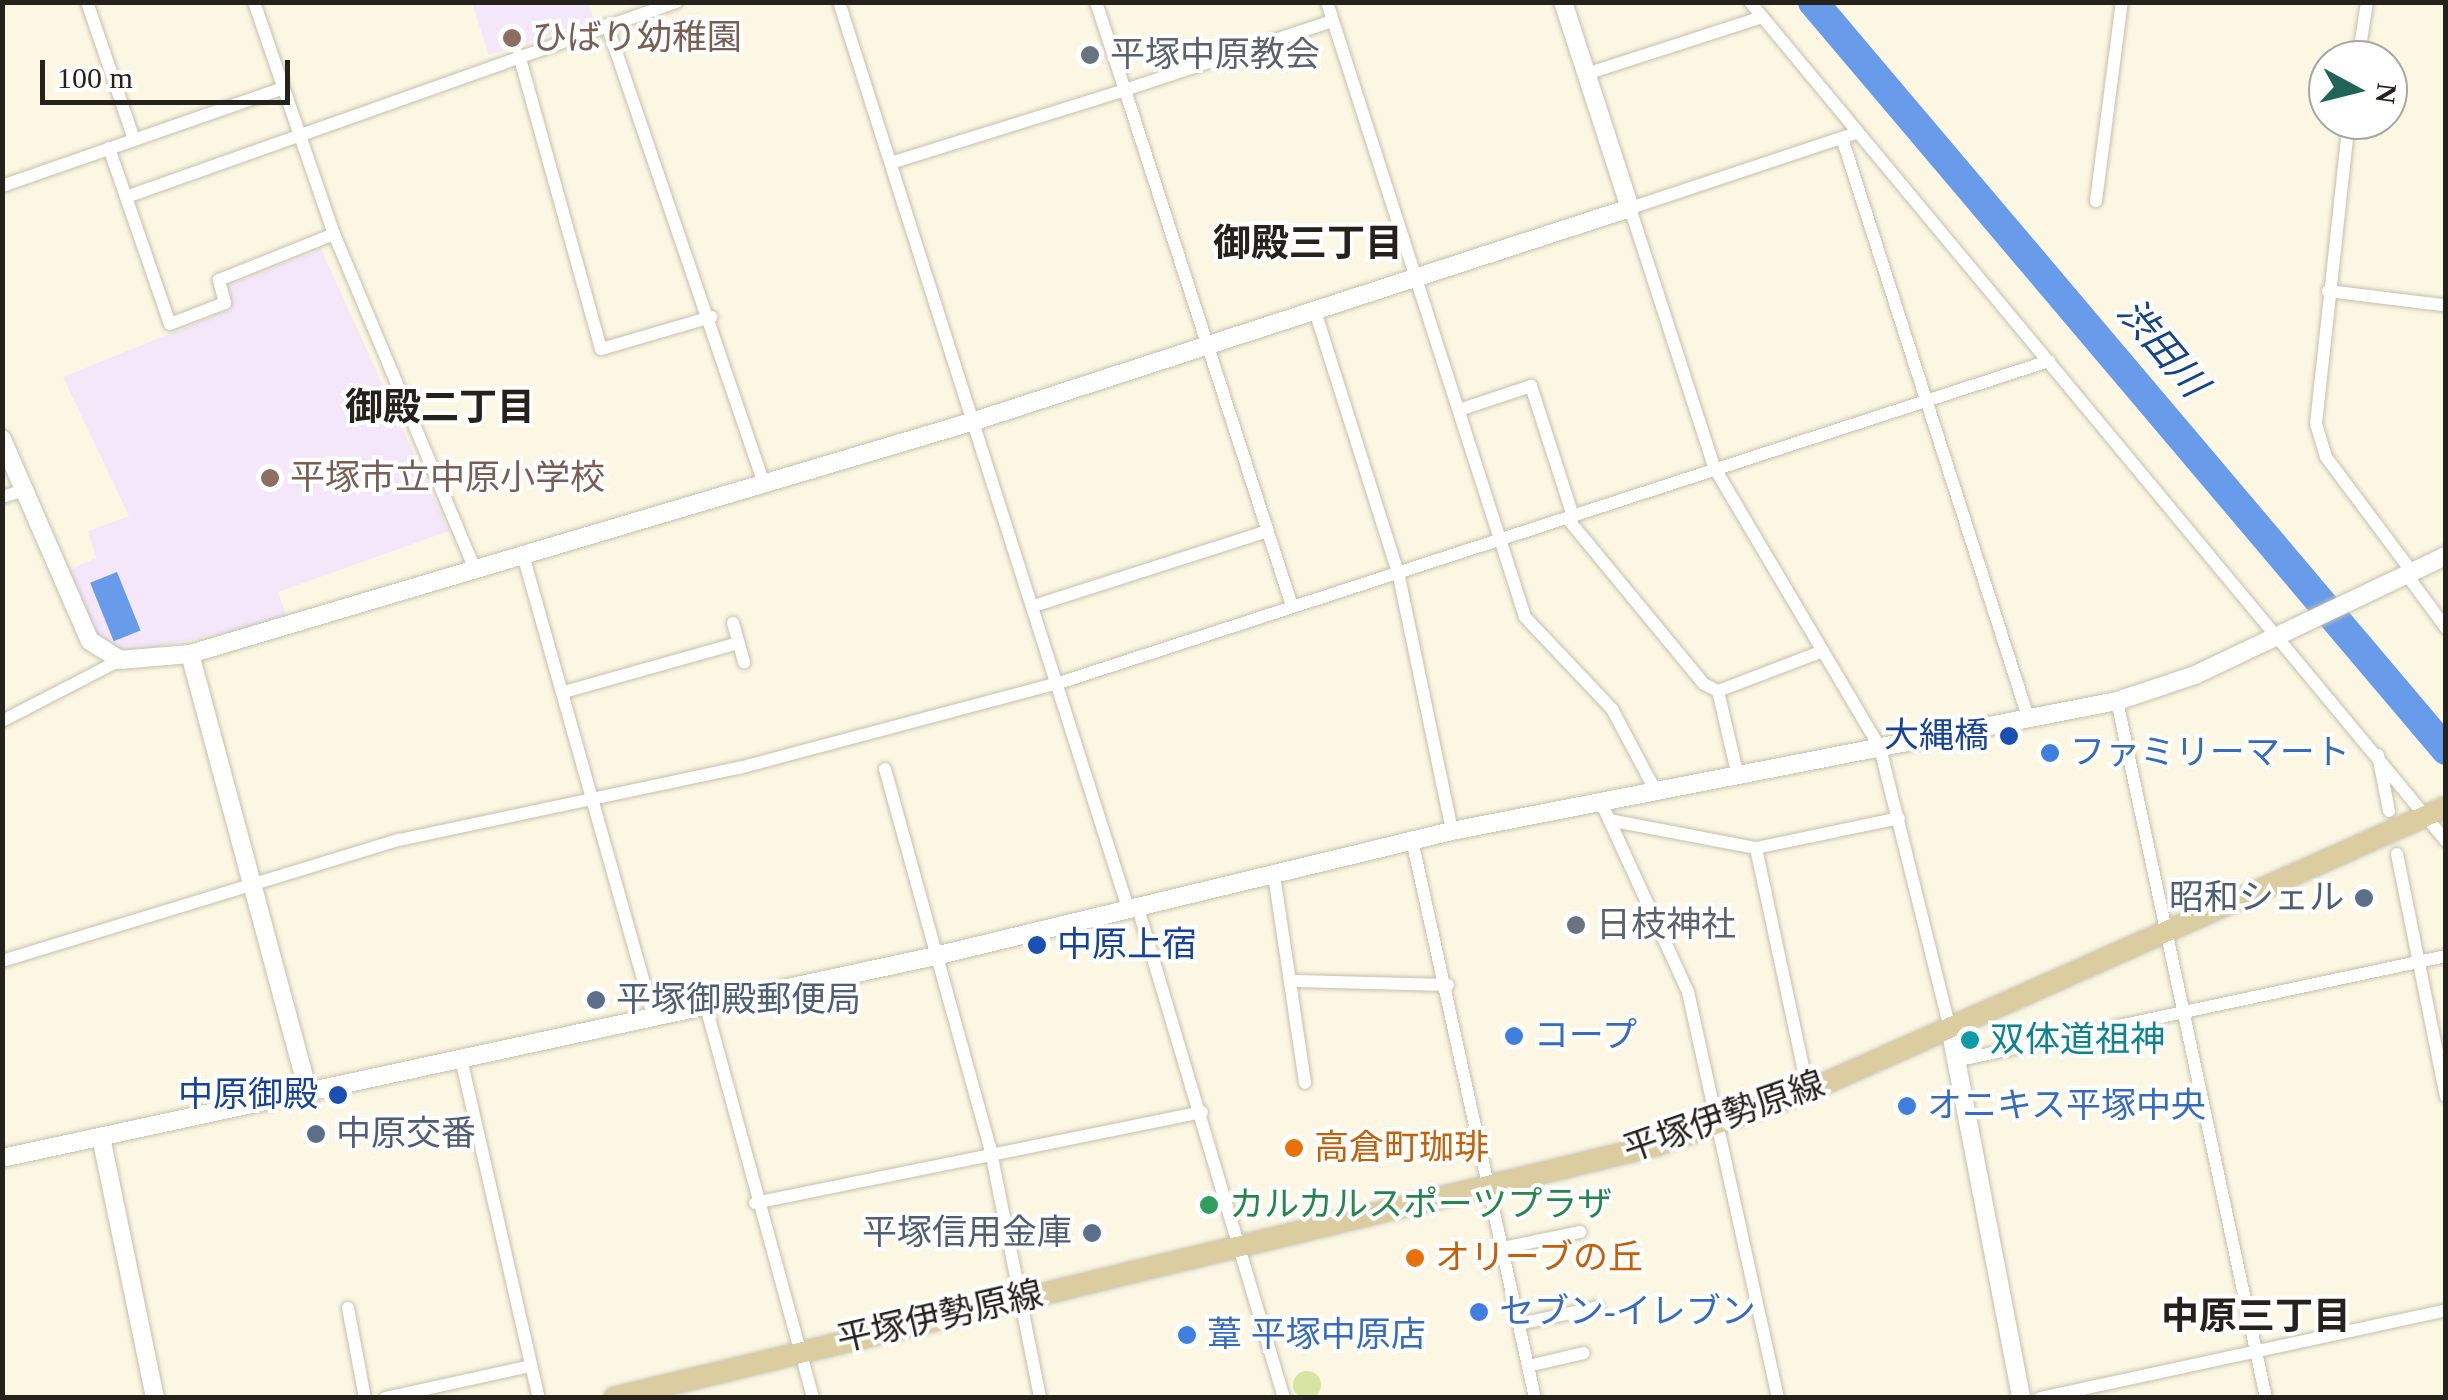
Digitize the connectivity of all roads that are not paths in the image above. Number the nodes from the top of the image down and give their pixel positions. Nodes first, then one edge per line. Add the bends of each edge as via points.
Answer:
1 (86, 2) edge
2 (254, 2) edge
3 (676, 2) edge
4 (839, 2) edge
5 (1096, 2) edge
6 (1327, 2) edge
7 (1563, 2) edge
8 (1750, 2) edge
9 (2122, 2) edge
10 (2367, 2) edge
11 (1762, 17) junction
12 (1332, 21) junction
13 (607, 25) junction
14 (2361, 40) edge
15 (520, 55) junction
16 (1586, 74) junction
17 (283, 88) junction
18 (1124, 90) junction
19 (300, 134) junction
20 (1849, 135) junction
21 (134, 139) junction
22 (2347, 140) edge
23 (109, 148) junction
24 (894, 162) junction
25 (2, 186) edge
26 (126, 197) junction
27 (2096, 201) dead end
28 (1630, 208) junction
29 (334, 234) junction
30 (1419, 278) junction
31 (2328, 292) junction
32 (2442, 305) dead end
33 (1314, 311) junction
34 (710, 317) junction
35 (1207, 346) junction
36 (2050, 361) junction
37 (1927, 400) junction
38 (1462, 409) junction
39 (978, 420) junction
40 (2, 439) edge
41 (1714, 467) junction
42 (764, 482) junction
43 (25, 490) junction
44 (2, 497) edge
45 (1570, 517) junction
46 (1267, 531) junction
47 (1504, 538) junction
48 (523, 555) junction
49 (2446, 556) edge
50 (475, 570) junction
51 (1398, 572) junction
52 (2407, 575) junction
53 (1038, 605) junction
54 (1292, 606) junction
55 (732, 622) dead end
56 (2446, 628) edge
57 (2280, 635) junction
58 (738, 642) junction
59 (1822, 651) junction
60 (190, 654) junction
61 (120, 660) junction
62 (744, 662) dead end
63 (1062, 682) junction
64 (1718, 691) junction
65 (564, 692) junction
66 (2117, 701) junction
67 (2029, 720) junction
68 (2, 721) edge
69 (1880, 748) junction
70 (2378, 752) junction
71 (885, 769) dead end
72 (1738, 772) junction
73 (1655, 790) junction
74 (595, 799) junction
75 (1601, 802) junction
76 (2389, 811) dead end
77 (2434, 812) edge
78 (1899, 818) junction
79 (1610, 820) junction
80 (1452, 831) junction
81 (1412, 840) junction
82 (2446, 841) edge
83 (1756, 848) junction
84 (2397, 854) dead end
85 (1274, 875) junction
86 (252, 882) junction
87 (1133, 909) junction
88 (2171, 930) junction
89 (2446, 956) edge
90 (931, 958) junction
91 (2, 961) edge
92 (2418, 961) junction
93 (1293, 981) junction
94 (1448, 985) junction
95 (705, 1003) junction
96 (2184, 1008) junction
97 (654, 1016) junction
98 (1950, 1028) junction
99 (1955, 1061) junction
100 (462, 1062) junction
101 (1305, 1082) dead end
102 (1808, 1091) junction
103 (309, 1096) junction
104 (2446, 1096) edge
105 (1202, 1112) junction
106 (1722, 1122) junction
107 (101, 1137) junction
108 (2, 1158) edge
109 (989, 1159) junction
110 (1491, 1184) junction
111 (755, 1203) junction
112 (1580, 1232) dead end
113 (1243, 1247) junction
114 (1503, 1248) junction
115 (1016, 1298) junction
116 (348, 1308) dead end
117 (1598, 1308) dead end
118 (2446, 1310) edge
119 (1519, 1324) junction
120 (802, 1350) junction
121 (2256, 1350) junction
122 (1584, 1353) dead end
123 (531, 1366) junction
124 (1528, 1366) junction
125 (155, 1398) edge
126 (365, 1398) edge
127 (385, 1398) edge
128 (539, 1398) edge
129 (614, 1398) edge
130 (813, 1398) edge
131 (1040, 1398) edge
132 (1284, 1398) edge
133 (1535, 1398) edge
134 (1778, 1398) edge
135 (2021, 1398) edge
136 (2040, 1398) edge
137 (2266, 1398) edge

1 - 21 street
2 - 17 street
3 - 13 street
4 - 24 street
5 - 18 street
6 - 12 street
7 - 16 street
8 - 11 street
9 - 27 street
10 - 14 street
11 - 16 street
11 - 20 street
12 - 18 street
12 - 30 street
13 - 15 street
13 - 34 street
15 - 19 street
15 - 34 street via 601,350
16 - 28 street
17 - 19 street
17 - 21 street
18 - 24 street
18 - 35 street
19 - 26 street
19 - 29 street
20 - 28 street
20 - 36 street
20 - 37 street
21 - 23 street
22 - 31 street
23 - 25 street
23 - 26 street
24 - 39 street
26 - 29 street via 170,324 225,303 219,280
28 - 30 street
28 - 41 street
29 - 50 street
30 - 33 street
30 - 38 street
31 - 32 street
31 - 52 street via 2316,424 2326,456
33 - 35 street
33 - 51 street
34 - 42 street
35 - 39 street
35 - 46 street
36 - 37 street
36 - 57 street
37 - 41 street
37 - 67 street
38 - 45 street via 1531,386
38 - 47 street
39 - 42 street
39 - 53 street
40 - 43 street
41 - 45 street
41 - 59 street
42 - 48 street
43 - 44 street
43 - 61 street via 90,641
45 - 47 street
45 - 64 street
46 - 53 street
46 - 54 street
47 - 51 street
47 - 73 street via 1525,617 1612,709
48 - 50 street
48 - 65 street
49 - 52 street
50 - 60 street
51 - 54 street
51 - 80 street
52 - 56 street
52 - 57 street
53 - 63 street
54 - 63 street
55 - 58 street
57 - 66 street
57 - 70 street
58 - 62 street
58 - 65 street
59 - 64 street
59 - 69 street
60 - 61 street
60 - 86 street
61 - 68 street
63 - 74 street
63 - 87 street
64 - 72 street
65 - 74 street
66 - 67 street
66 - 88 street
67 - 69 street
69 - 72 street
69 - 78 street
70 - 76 street
70 - 77 street
71 - 90 street
72 - 73 street
73 - 75 street
74 - 86 street
74 - 97 street
75 - 79 street
75 - 80 street
77 - 82 street
77 - 88 main road, 平塚伊勢原線
78 - 83 street
78 - 98 street
79 - 83 street
79 - 106 street via 1688,992
80 - 81 street
81 - 85 street
81 - 94 street
83 - 102 street
84 - 92 street
85 - 87 street
85 - 93 street
86 - 91 street
86 - 103 street
87 - 90 street
87 - 105 street
88 - 96 street
88 - 98 main road, 平塚伊勢原線
89 - 92 street
90 - 95 street
90 - 109 street
92 - 96 street
92 - 104 street
93 - 94 street
93 - 101 street
94 - 110 street
95 - 97 street
95 - 111 street
96 - 99 street
96 - 121 street
97 - 100 street
98 - 99 street
98 - 102 main road, 平塚伊勢原線
99 - 135 street
100 - 103 street
100 - 123 street
102 - 106 main road, 平塚伊勢原線
103 - 107 street
105 - 109 street
105 - 113 street
106 - 110 main road, 平塚伊勢原線
106 - 134 street
107 - 108 street
107 - 125 street
109 - 111 street
109 - 115 street
110 - 113 main road, 平塚伊勢原線
110 - 114 street
111 - 120 street
112 - 114 street
113 - 115 main road, 平塚伊勢原線
113 - 132 street
114 - 119 street
115 - 120 main road, 平塚伊勢原線
115 - 131 street
116 - 126 street
117 - 119 street
118 - 121 street
119 - 124 street
120 - 129 main road, 平塚伊勢原線
120 - 130 street
121 - 136 street
121 - 137 street
122 - 124 street
123 - 127 street
123 - 128 street
124 - 133 street

